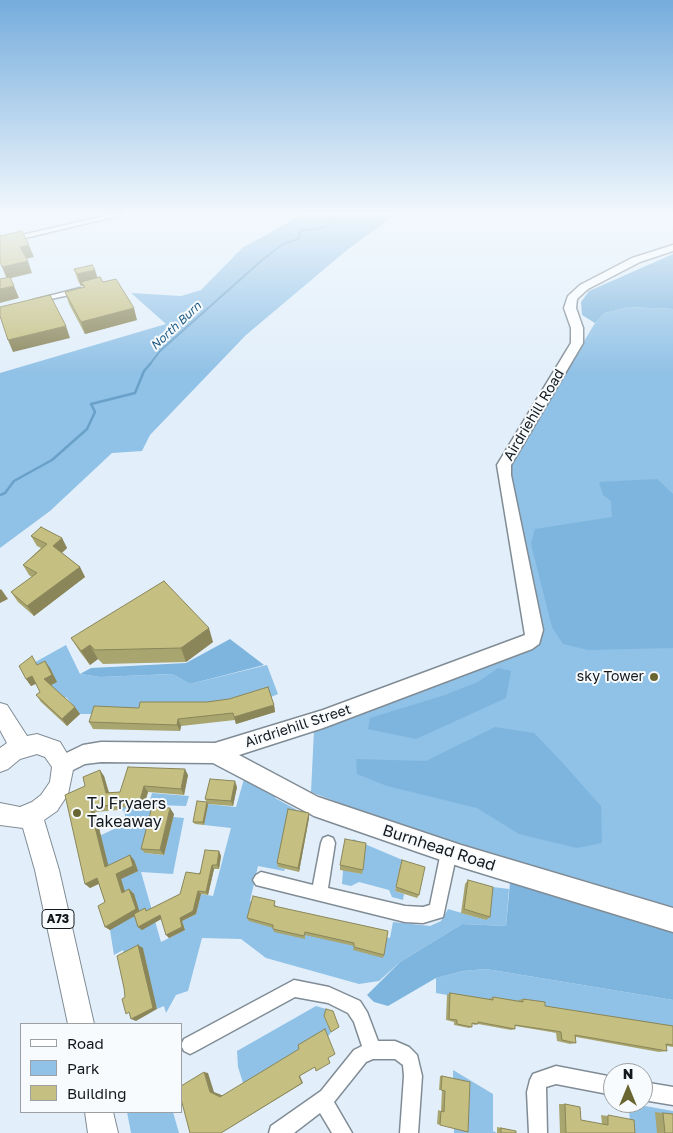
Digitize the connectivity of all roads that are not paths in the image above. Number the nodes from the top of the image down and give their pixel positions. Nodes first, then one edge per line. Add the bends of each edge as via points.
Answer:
1 (621, 268) edge
2 (87, 288) edge
3 (29, 302) edge
4 (526, 644) joint
5 (0, 712) edge
6 (18, 748) junction
7 (215, 753) junction
8 (0, 762) edge
9 (63, 765) junction
10 (0, 814) edge
11 (31, 815) junction
12 (328, 843) dead end
13 (448, 852) junction
14 (261, 880) dead end
15 (320, 892) junction
16 (673, 920) edge
17 (81, 1023) edge
18 (190, 1045) dead end
19 (372, 1050) junction
20 (603, 1084) edge
21 (653, 1093) edge
22 (673, 1096) edge
23 (323, 1101) junction
24 (99, 1113) edge
25 (103, 1133) edge
26 (278, 1133) edge
27 (343, 1133) edge
28 (409, 1133) edge
29 (538, 1133) edge

1 - 4 street, Airdriehill Road via 572,298 570,308 577,328 577,343 504,465 534,630 533,639
2 - 3 street
4 - 7 street, Airdriehill Street via 323,719
5 - 6 main road via 17,737
6 - 8 main road
6 - 9 main road via 37,744 46,746 59,755
7 - 9 street, Airdriehill Street via 102,752 83,755
7 - 13 street, Burnhead Road via 314,806
9 - 11 main road via 60,786 55,795
10 - 11 main road via 20,818
11 - 17 main road, A73 via 47,870
12 - 15 street
13 - 15 street via 437,911 423,915 405,914
13 - 16 street, Burnhead Road
14 - 15 street
18 - 19 street via 294,988 329,996 354,1008
19 - 23 street via 360,1056
19 - 28 street via 395,1050 409,1057 413,1076
20 - 29 street via 556,1075 539,1080 536,1092
21 - 22 street
23 - 26 street
23 - 27 street
24 - 25 main road

